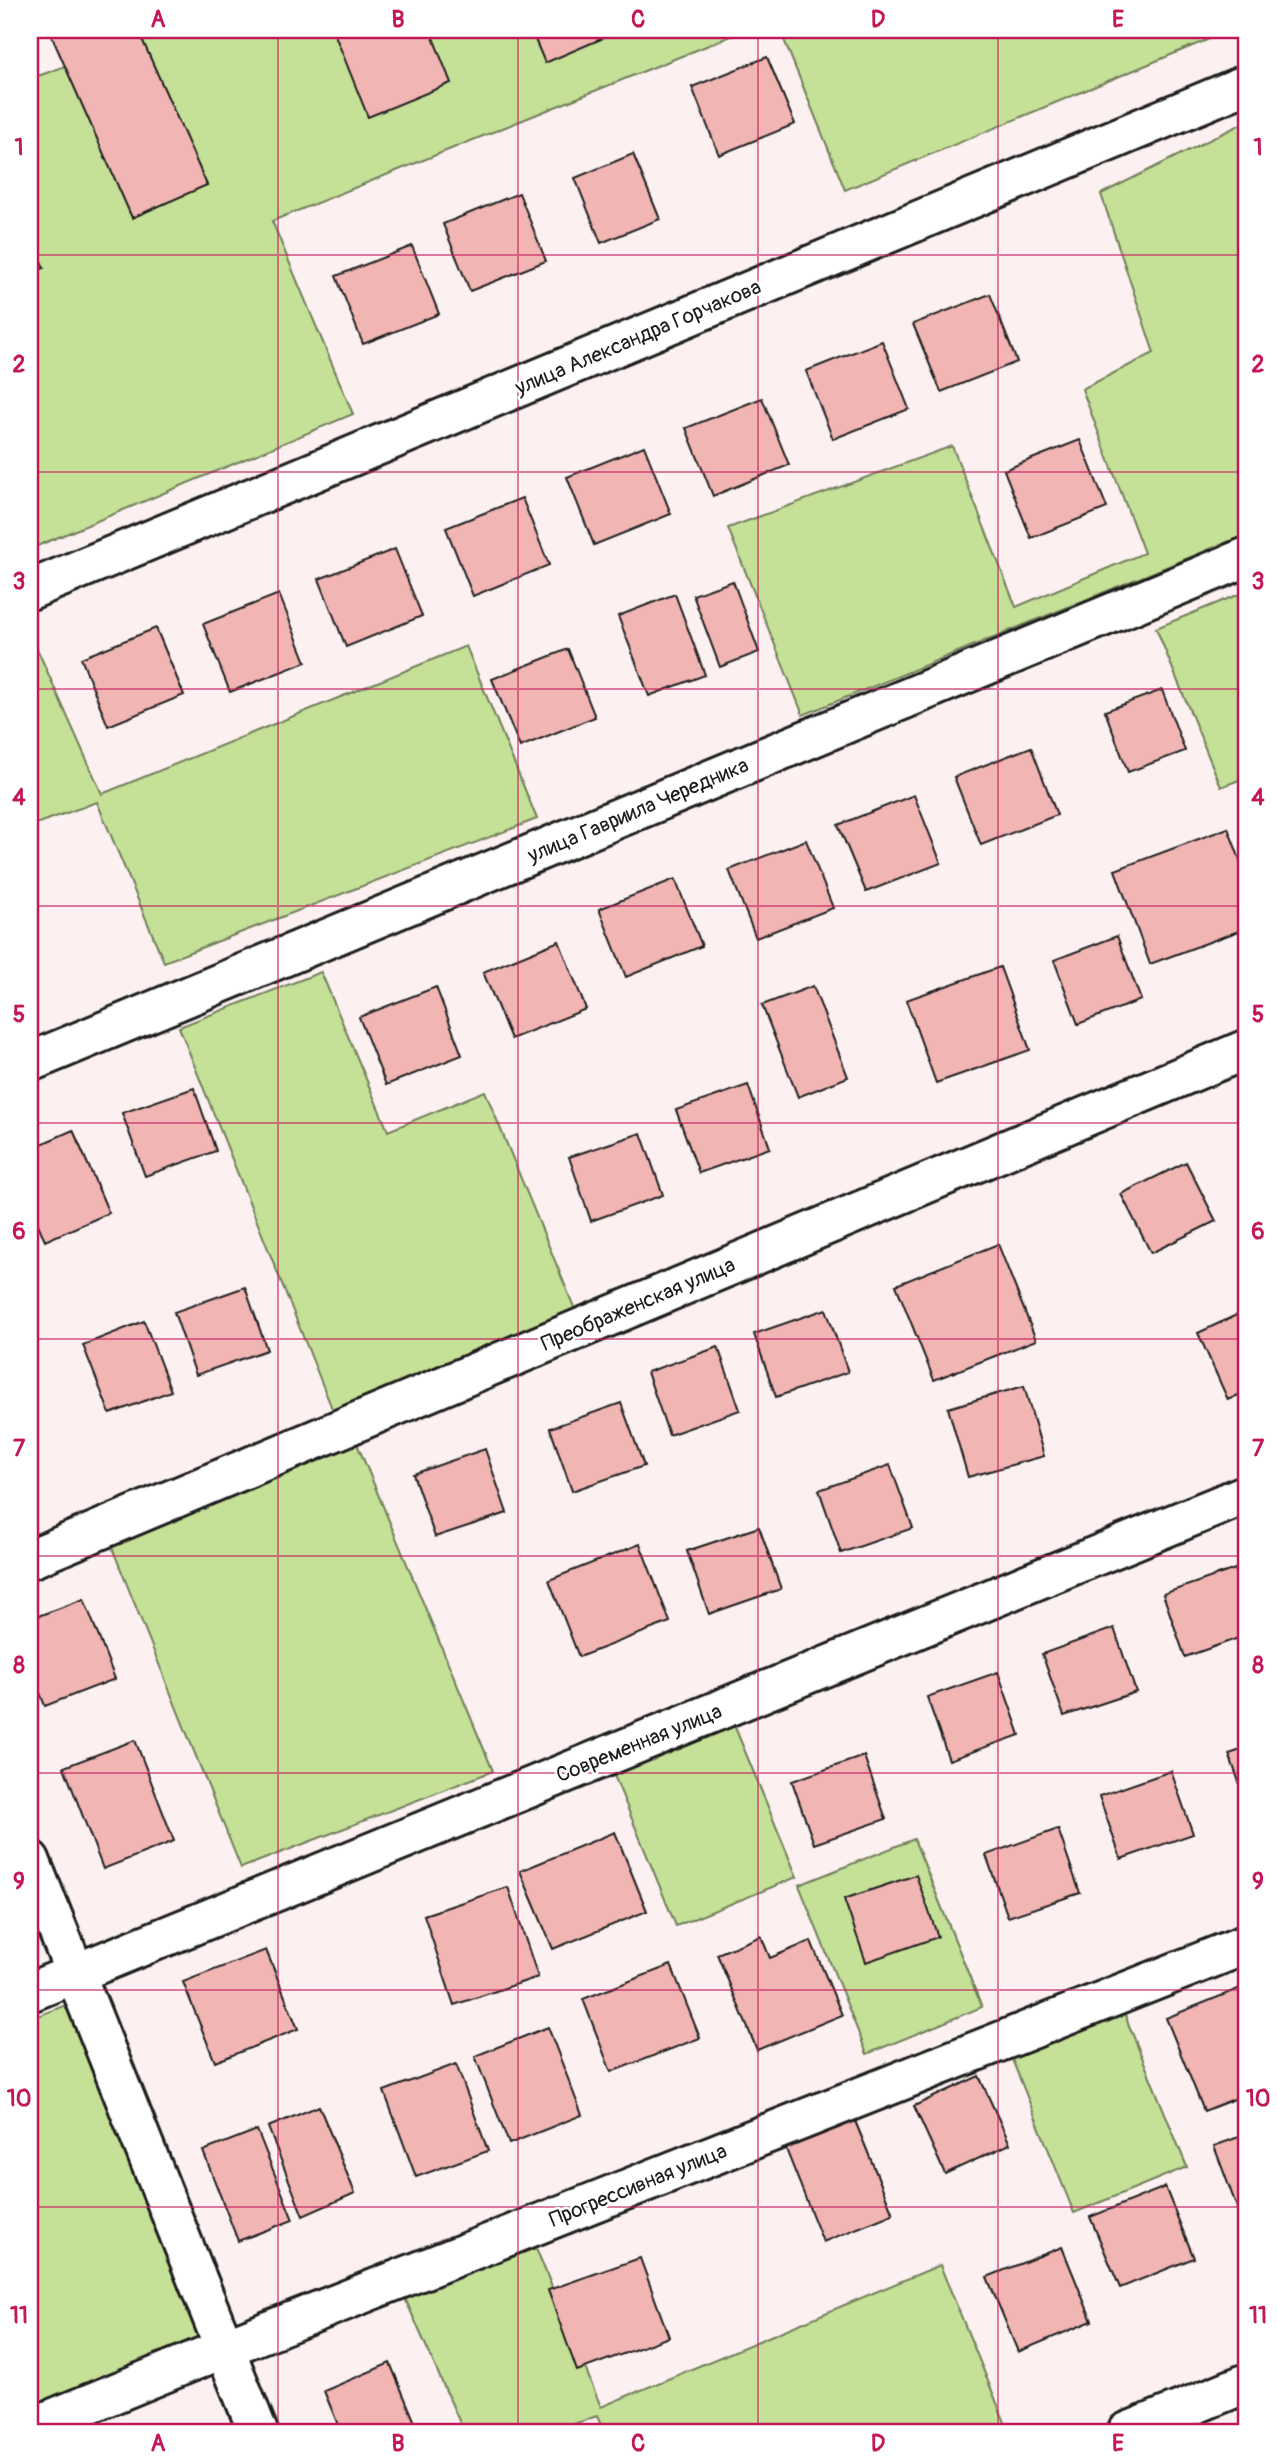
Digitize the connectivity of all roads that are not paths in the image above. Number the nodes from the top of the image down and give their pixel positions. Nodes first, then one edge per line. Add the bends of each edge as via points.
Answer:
1 (1247, 84) edge
2 (1247, 557) edge
3 (30, 590) edge
4 (1247, 1049) edge
5 (30, 1062) edge
6 (1247, 1494) edge
7 (30, 1559) edge
8 (30, 1860) edge
9 (1247, 1944) edge
10 (76, 1973) junction
11 (30, 1992) edge
12 (225, 2348) junction
13 (1247, 2383) edge
14 (30, 2428) edge
15 (258, 2432) edge
16 (1127, 2432) edge

1 - 3 street, улица Александра Горчакова
2 - 5 street, улица Гавриила Чередника
4 - 7 street, Преображенская улица
6 - 10 street, Современная улица
8 - 10 street
9 - 12 street, Прогрессивная улица
10 - 11 street, Современная улица
10 - 12 street
12 - 14 street, Прогрессивная улица
12 - 15 street
13 - 16 street

